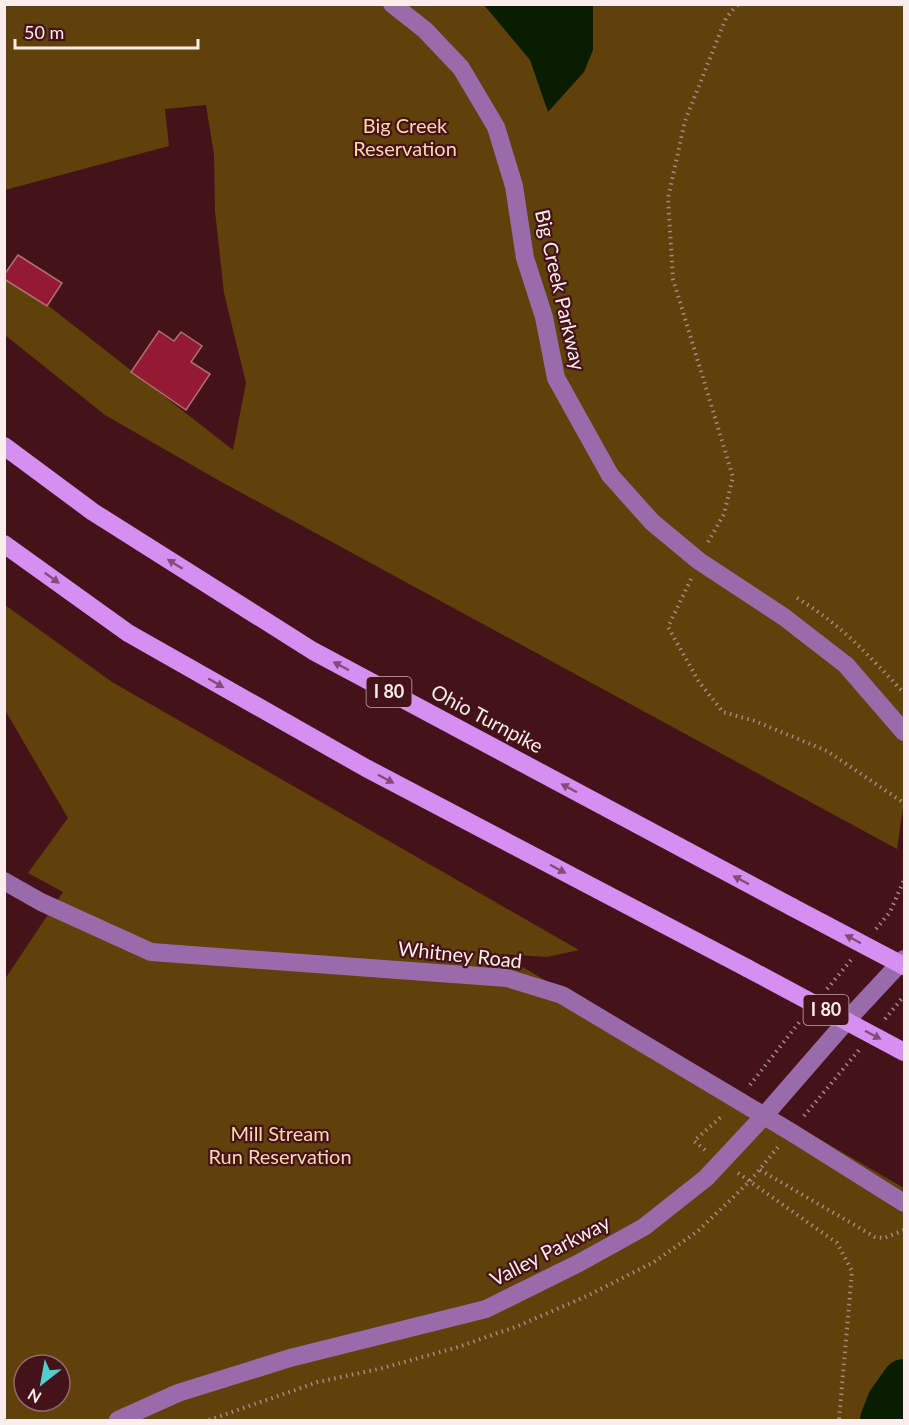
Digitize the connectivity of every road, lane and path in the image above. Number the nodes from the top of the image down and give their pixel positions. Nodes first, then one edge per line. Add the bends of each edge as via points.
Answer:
1 (392, 4) edge
2 (738, 4) edge
3 (4, 446) edge
4 (699, 534) dead end
5 (708, 541) junction
6 (4, 544) edge
7 (699, 561) junction
8 (904, 732) edge
9 (904, 803) edge
10 (4, 881) edge
11 (904, 959) edge
12 (904, 966) edge
13 (904, 1052) edge
14 (764, 1116) junction
15 (694, 1141) dead end
16 (720, 1162) junction
17 (760, 1170) dead end
18 (904, 1203) edge
19 (904, 1230) edge
20 (118, 1420) edge
21 (839, 1420) edge

1 - 7 street, Big Creek Parkway via 461,68 496,127 514,186 525,258 544,317 556,378 581,425 610,475 652,522
2 - 5 path via 726,18 685,121 668,198 674,279 733,477 724,514
12 -> 3 highway, Ohio Turnpike / I 80, bridge via 313,651 93,512
4 - 5 path
5 - 7 path
6 -> 13 highway, I 80, bridge via 128,633 366,768
7 - 8 street, Big Creek Parkway via 784,617 846,665
7 - 9 path via 668,627 699,682 723,712 827,751
10 - 14 street, Whitney Road via 151,952 507,978 562,995
11 - 14 street, Valley Parkway
14 - 16 street, Valley Parkway
14 - 18 street, Whitney Road
15 - 16 path
16 - 20 street, Valley Parkway via 706,1178 644,1227 486,1309 290,1358 178,1393
16 - 21 path via 837,1243 852,1271
17 - 19 path via 875,1237 884,1238

